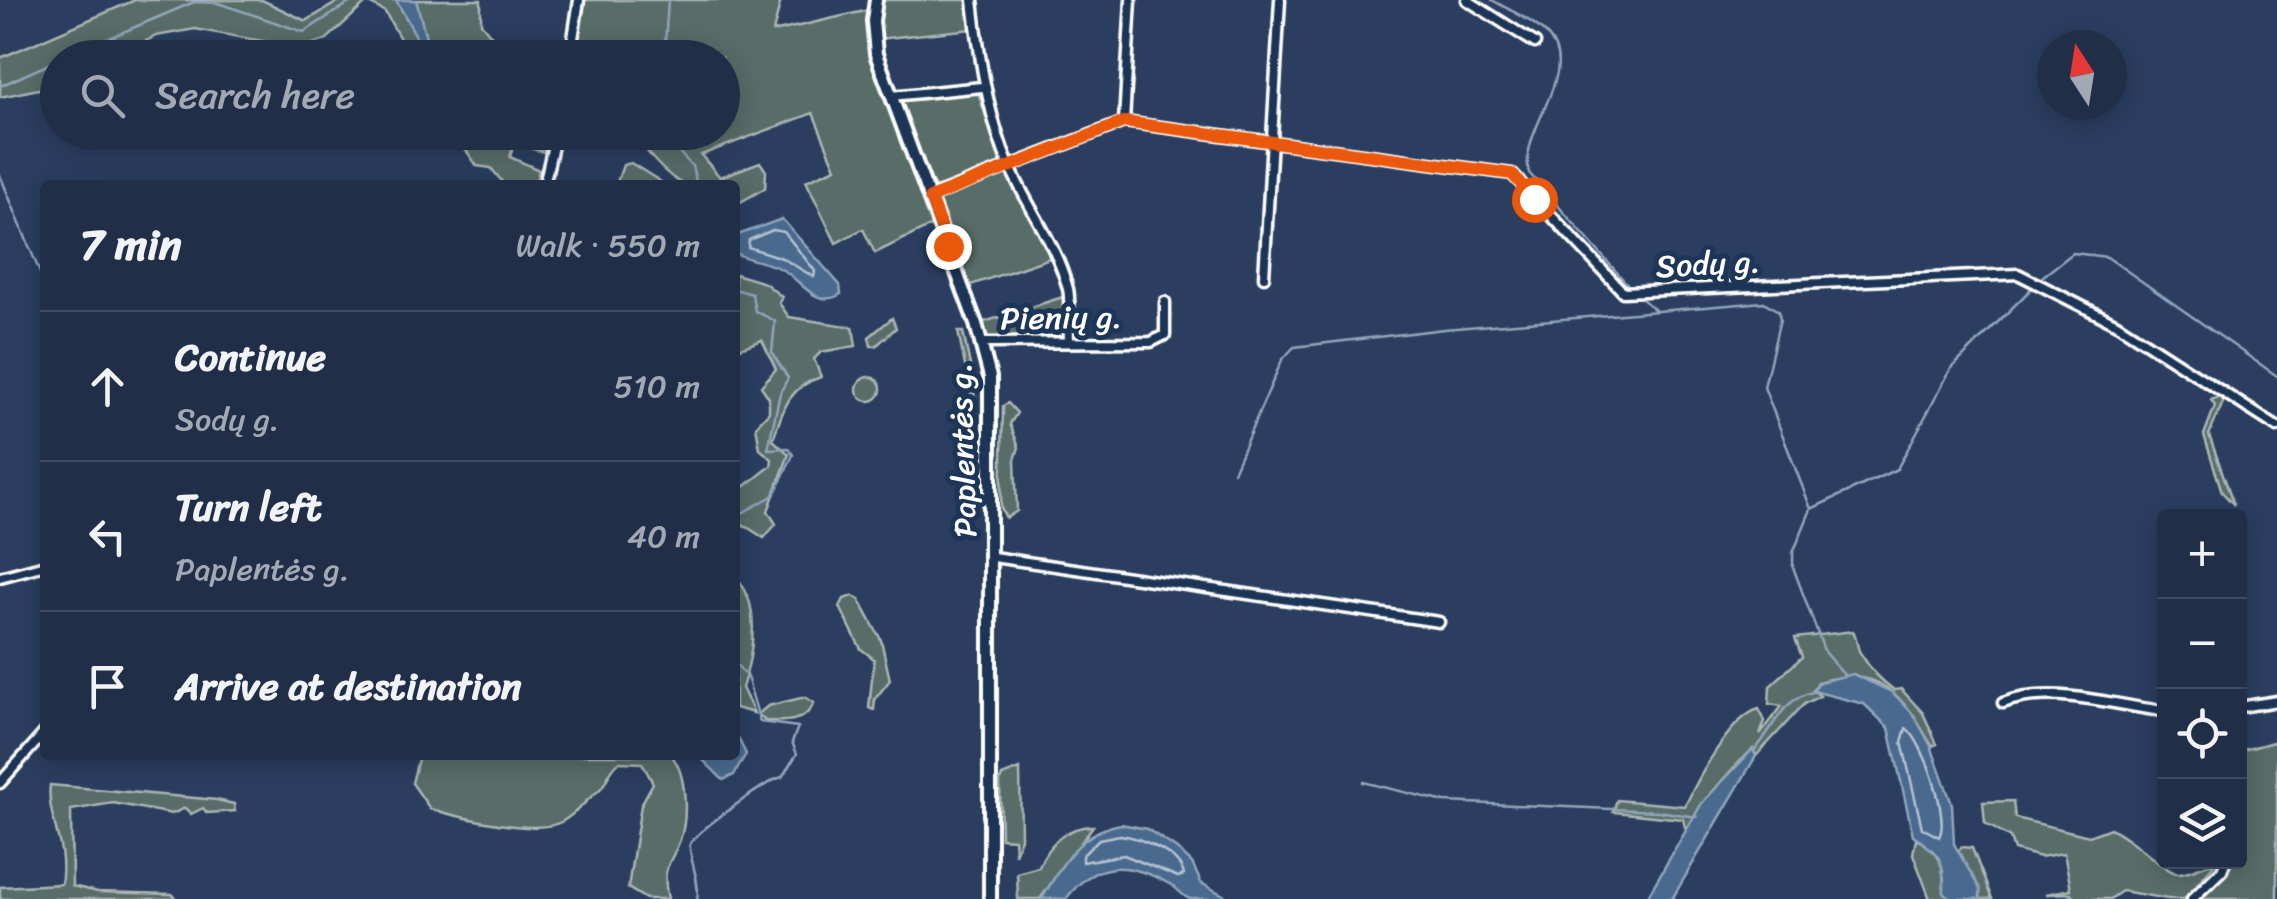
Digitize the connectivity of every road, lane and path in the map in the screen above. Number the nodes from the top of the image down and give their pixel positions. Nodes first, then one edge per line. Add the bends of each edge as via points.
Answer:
1 (579, 0) edge
2 (876, 0) edge
3 (973, 0) edge
4 (1130, 0) edge
5 (1280, 0) edge
6 (1467, 0) edge
7 (573, 40) edge
8 (1535, 43) dead end
9 (982, 87) junction
10 (892, 96) junction
11 (1124, 122) junction
12 (1271, 142) junction
13 (552, 150) edge
14 (1008, 164) junction
15 (545, 180) edge
16 (930, 198) junction
17 (1264, 277) dead end
18 (1166, 302) dead end
19 (1069, 342) junction
20 (983, 343) junction
21 (2277, 426) edge
22 (992, 557) junction
23 (40, 566) edge
24 (0, 576) edge
25 (1439, 622) dead end
26 (2277, 701) edge
27 (2002, 703) dead end
28 (2247, 706) edge
29 (2157, 710) edge
30 (40, 738) edge
31 (0, 783) edge
32 (2222, 869) edge
33 (990, 899) edge
34 (2192, 899) edge

1 - 7 street
2 - 10 main road, Paplentės g. via 874,36
3 - 9 street
4 - 11 street
5 - 12 street
6 - 8 street
9 - 10 street
9 - 14 street
10 - 16 main road, Paplentės g.
11 - 12 street, Sodų g.
11 - 14 street, Sodų g.
12 - 17 street
12 - 21 street, Sodų g. via 1512,174 1626,293 1900,276 2026,276 2117,324
13 - 15 street
14 - 16 street, Sodų g.
14 - 19 street via 1070,294
16 - 20 main road, Paplentės g.
18 - 19 street, Pienių g. via 1168,322 1158,340
19 - 20 street, Pienių g.
20 - 22 main road, Paplentės g. via 992,401
22 - 25 street, Paplentės g.
22 - 33 main road, Paplentės g.
23 - 24 street
26 - 28 street
27 - 29 street via 2095,700
30 - 31 street
32 - 34 street

